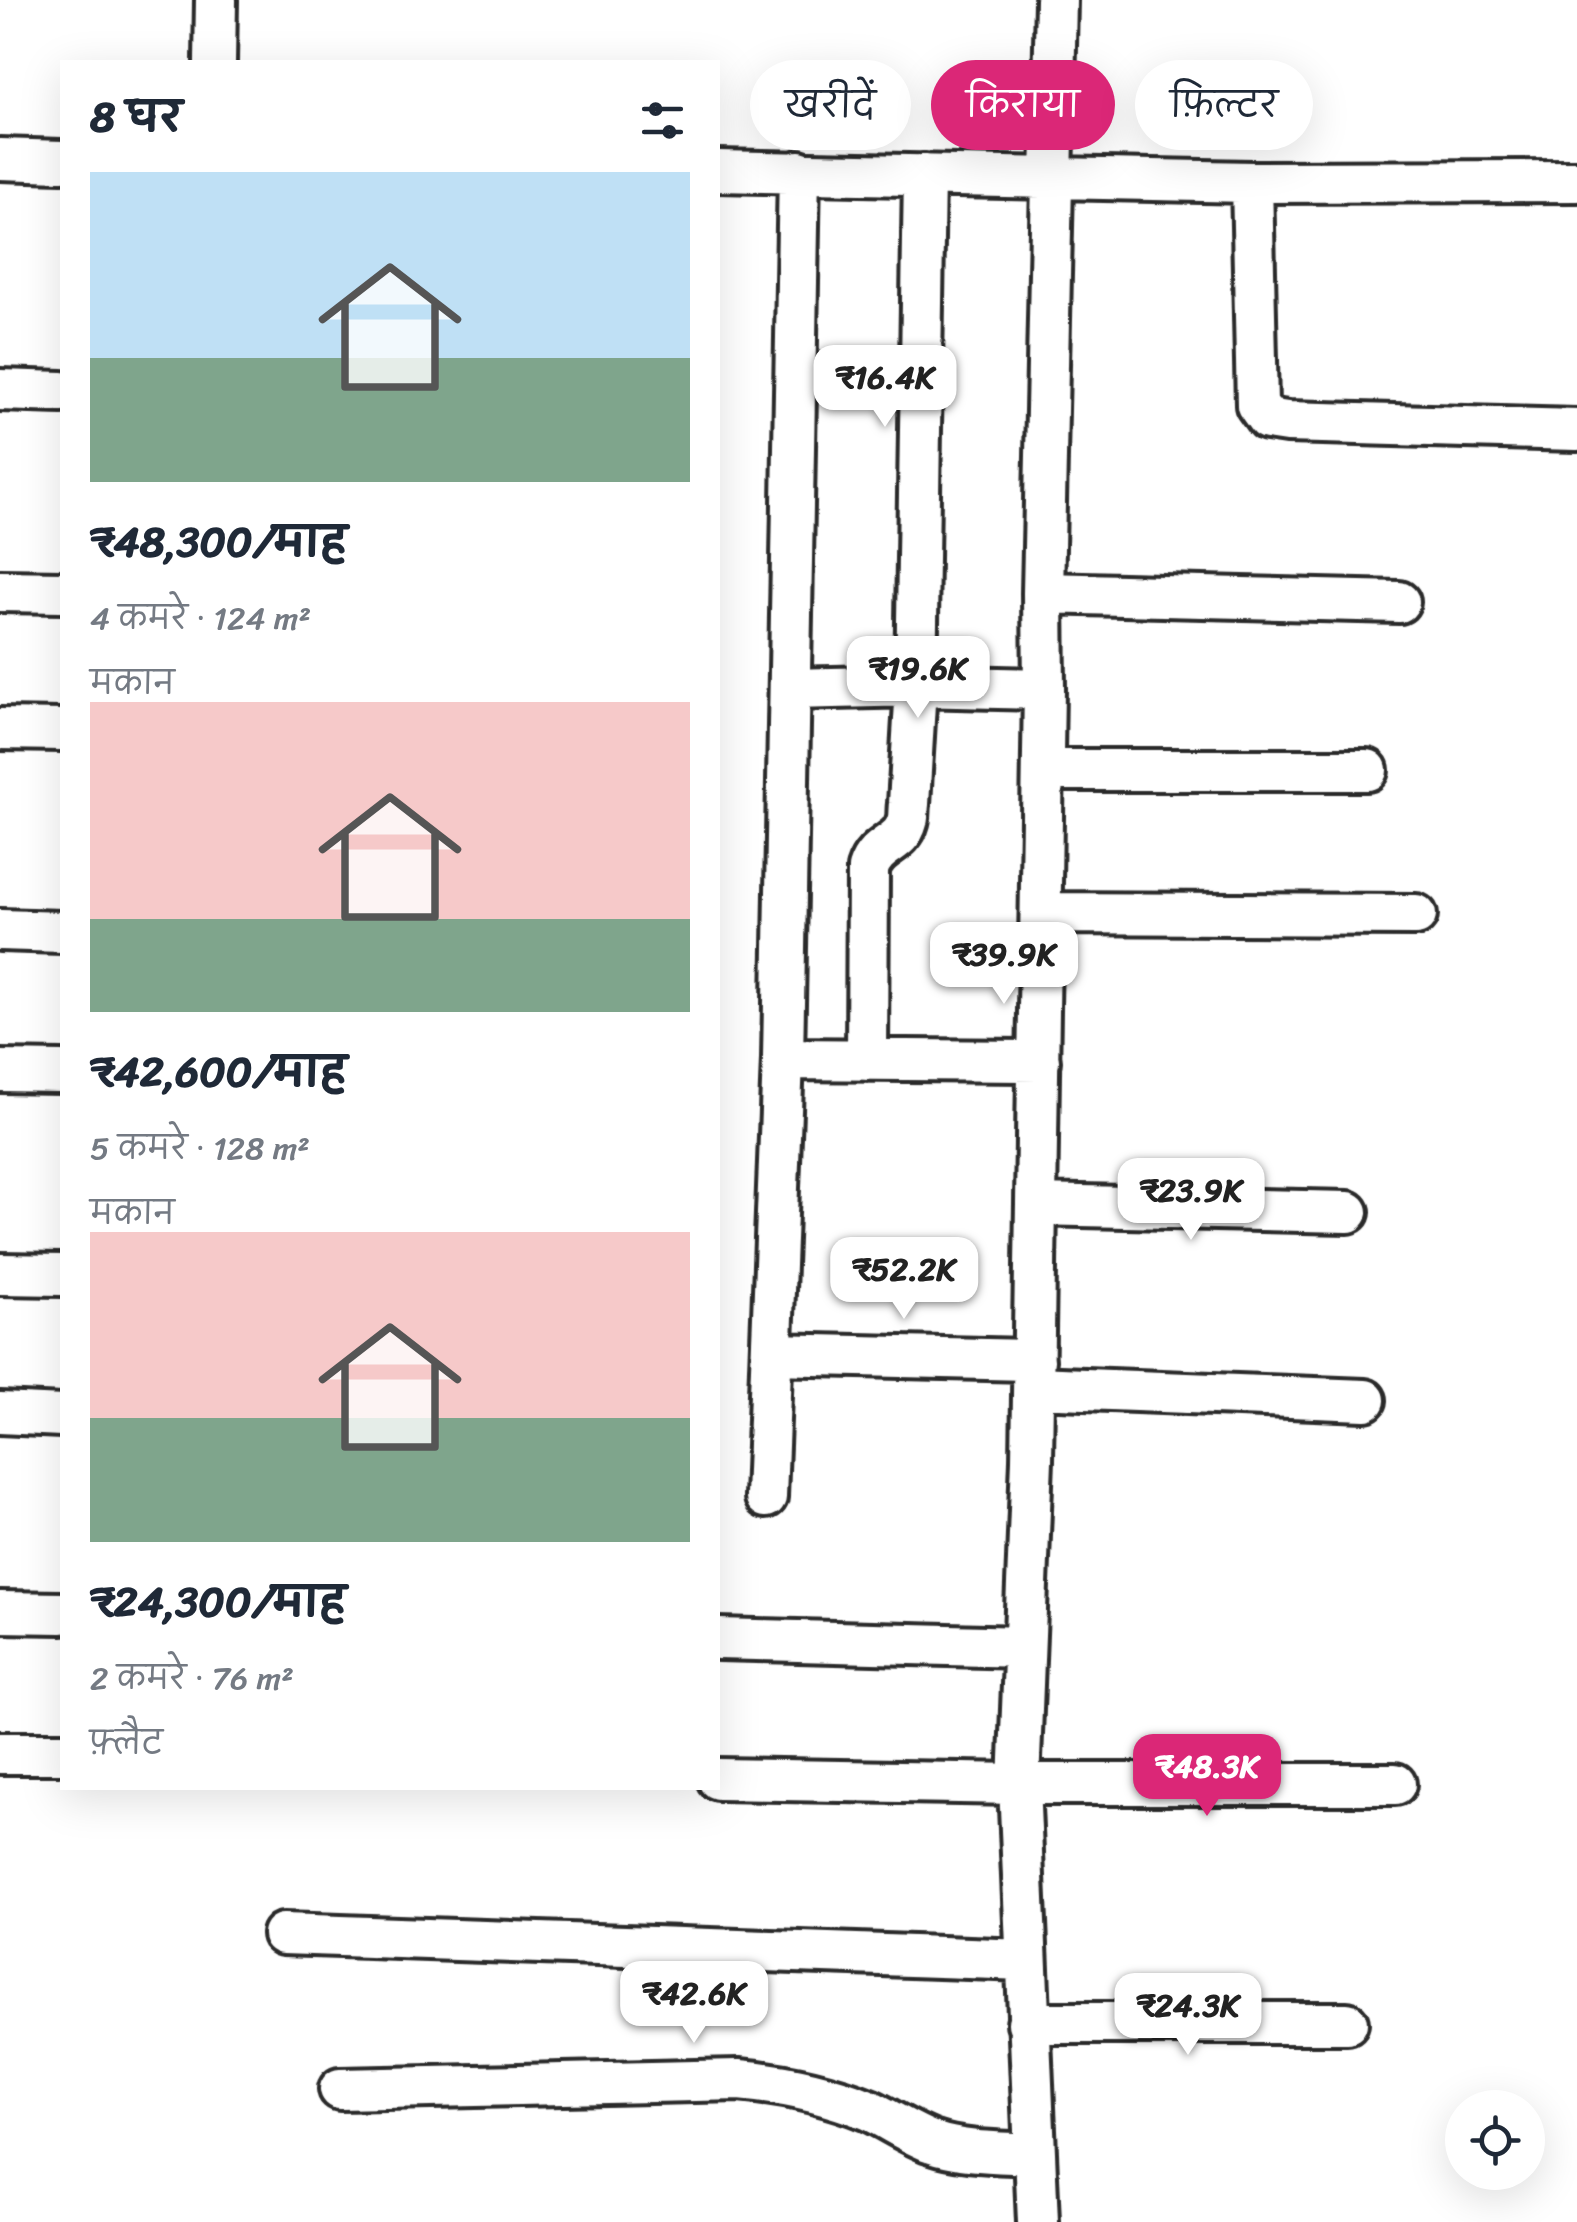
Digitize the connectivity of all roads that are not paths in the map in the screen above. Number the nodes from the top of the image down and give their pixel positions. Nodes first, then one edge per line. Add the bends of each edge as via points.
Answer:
1 (216, 0) edge
2 (1056, 0) edge
3 (215, 60) edge
4 (0, 159) edge
5 (60, 161) edge
6 (720, 171) edge
7 (799, 171) junction
8 (924, 175) junction
9 (1052, 178) junction
10 (1577, 181) edge
11 (1252, 182) junction
12 (0, 390) edge
13 (60, 392) edge
14 (1577, 430) edge
15 (0, 591) edge
16 (60, 592) edge
17 (1043, 593) junction
18 (1399, 602) dead end
19 (916, 686) junction
20 (1044, 689) junction
21 (791, 690) junction
22 (0, 729) edge
23 (60, 730) edge
24 (1043, 770) junction
25 (1367, 770) dead end
26 (1041, 913) junction
27 (1416, 915) dead end
28 (0, 930) edge
29 (60, 932) edge
30 (783, 1059) junction
31 (866, 1060) junction
32 (1038, 1062) junction
33 (0, 1071) edge
34 (60, 1072) edge
35 (1036, 1205) junction
36 (1348, 1212) dead end
37 (0, 1274) edge
38 (60, 1276) edge
39 (772, 1354) junction
40 (1034, 1374) junction
41 (1365, 1400) dead end
42 (0, 1414) edge
43 (60, 1416) edge
44 (766, 1497) dead end
45 (0, 1612) edge
46 (60, 1612) edge
47 (720, 1640) edge
48 (1024, 1647) junction
49 (0, 1753) edge
50 (60, 1753) edge
51 (720, 1778) edge
52 (1019, 1784) junction
53 (1394, 1784) dead end
54 (283, 1934) dead end
55 (1026, 1960) junction
56 (1028, 2023) junction
57 (1347, 2023) dead end
58 (340, 2089) dead end
59 (1034, 2154) junction
60 (1038, 2222) edge

1 - 3 street
2 - 9 street
4 - 5 street
6 - 7 street
7 - 8 street
7 - 21 street
8 - 9 street
8 - 19 street
9 - 11 street
9 - 17 street
10 - 11 street
11 - 14 street via 1257,405 1267,419
12 - 13 street
15 - 16 street
17 - 18 street
17 - 20 street
19 - 20 street
19 - 21 street
19 - 31 street via 907,823 868,868
20 - 24 street
21 - 30 street
22 - 23 street
24 - 25 street
24 - 26 street
26 - 27 street
26 - 32 street
28 - 29 street
30 - 31 street
30 - 39 street
31 - 32 street
32 - 35 street
33 - 34 street
35 - 36 street
35 - 40 street
37 - 38 street
39 - 40 street
39 - 44 street
40 - 41 street
40 - 48 street
42 - 43 street
45 - 46 street
47 - 48 street
48 - 52 street
49 - 50 street
51 - 52 street
52 - 53 street
52 - 55 street
54 - 55 street
55 - 56 street
56 - 57 street
56 - 59 street
58 - 59 street via 739,2080 834,2098 934,2142
59 - 60 street

